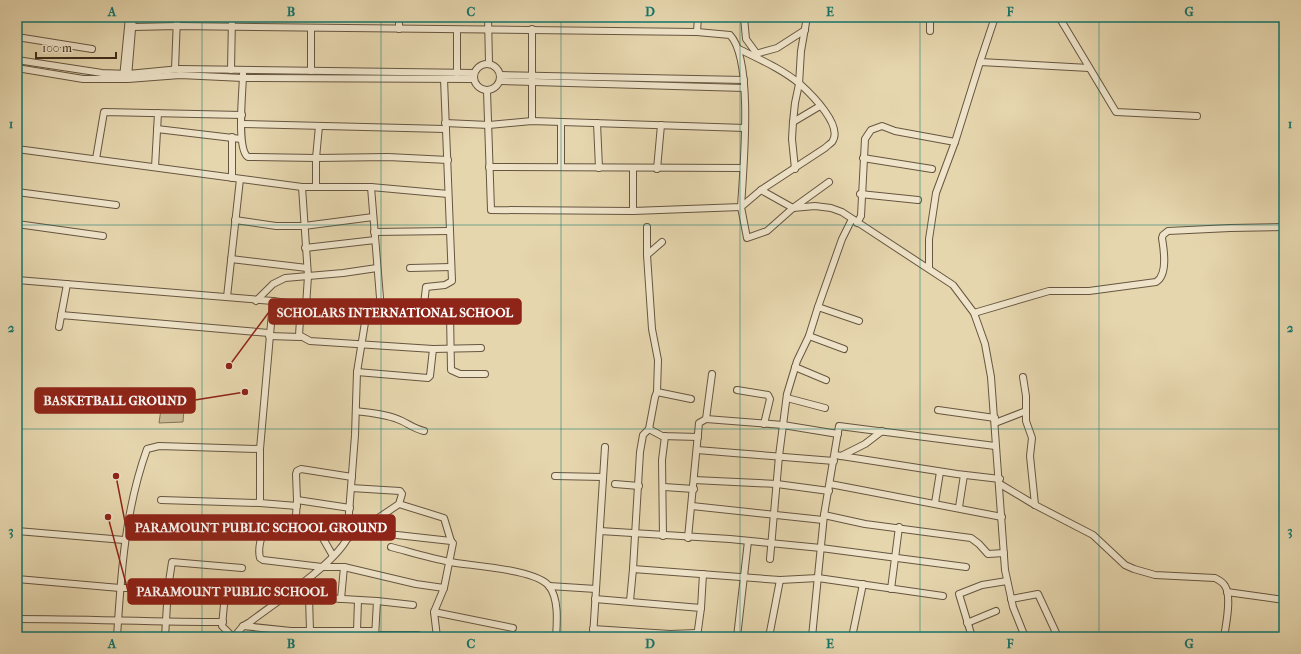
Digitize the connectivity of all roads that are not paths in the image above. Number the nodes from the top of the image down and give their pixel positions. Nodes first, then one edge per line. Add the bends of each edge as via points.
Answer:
1 (129, 17) edge
2 (133, 17) edge
3 (177, 17) edge
4 (232, 17) edge
5 (399, 17) edge
6 (488, 17) edge
7 (698, 17) edge
8 (744, 17) edge
9 (807, 17) edge
10 (930, 17) edge
11 (995, 17) edge
12 (1059, 17) edge
13 (177, 26) junction
14 (133, 27) junction
15 (232, 28) junction
16 (311, 28) junction
17 (399, 29) junction
18 (532, 29) junction
19 (457, 30) junction
20 (805, 30) junction
21 (488, 31) junction
22 (930, 31) dead end
23 (697, 32) junction
24 (17, 36) edge
25 (92, 49) dead end
26 (739, 49) junction
27 (755, 55) junction
28 (17, 60) edge
29 (980, 62) junction
30 (489, 64) junction
31 (17, 68) edge
32 (1089, 68) junction
33 (175, 69) junction
34 (231, 70) junction
35 (242, 70) junction
36 (311, 71) junction
37 (456, 73) junction
38 (126, 76) junction
39 (474, 76) junction
40 (243, 78) junction
41 (500, 78) junction
42 (532, 78) junction
43 (444, 79) junction
44 (744, 80) junction
45 (799, 84) junction
46 (744, 88) junction
47 (488, 91) junction
48 (820, 106) junction
49 (158, 113) junction
50 (242, 115) junction
51 (1197, 116) dead end
52 (532, 121) junction
53 (561, 122) junction
54 (793, 122) junction
55 (597, 123) junction
56 (242, 124) junction
57 (489, 124) junction
58 (661, 125) junction
59 (319, 126) junction
60 (445, 126) junction
61 (745, 128) junction
62 (157, 129) junction
63 (232, 138) junction
64 (240, 138) junction
65 (955, 142) junction
66 (17, 149) edge
67 (316, 158) junction
68 (863, 158) junction
69 (96, 159) junction
70 (448, 160) junction
71 (155, 167) junction
72 (489, 167) junction
73 (561, 167) junction
74 (599, 168) junction
75 (657, 168) junction
76 (743, 168) junction
77 (633, 169) junction
78 (795, 169) junction
79 (932, 169) dead end
80 (232, 178) junction
81 (240, 179) junction
82 (829, 182) dead end
83 (316, 186) junction
84 (302, 187) junction
85 (371, 187) junction
86 (761, 190) junction
87 (17, 192) edge
88 (448, 194) junction
89 (860, 194) junction
90 (918, 200) dead end
91 (116, 205) dead end
92 (741, 207) junction
93 (793, 208) junction
94 (633, 211) junction
95 (373, 217) junction
96 (852, 219) junction
97 (235, 220) junction
98 (857, 223) junction
99 (17, 224) edge
100 (304, 226) junction
101 (647, 227) dead end
102 (1284, 227) edge
103 (449, 231) junction
104 (374, 232) junction
105 (103, 236) dead end
106 (375, 240) junction
107 (662, 242) dead end
108 (305, 248) junction
109 (647, 255) junction
110 (231, 259) junction
111 (451, 267) junction
112 (307, 268) junction
113 (377, 268) junction
114 (410, 268) dead end
115 (929, 268) junction
116 (308, 276) junction
117 (17, 280) edge
118 (67, 284) junction
119 (227, 297) junction
120 (256, 301) junction
121 (273, 301) junction
122 (303, 305) junction
123 (818, 306) junction
124 (367, 310) junction
125 (381, 310) junction
126 (423, 313) junction
127 (974, 313) junction
128 (450, 314) junction
129 (61, 315) junction
130 (488, 316) dead end
131 (859, 321) dead end
132 (59, 327) dead end
133 (269, 334) junction
134 (809, 336) junction
135 (300, 337) junction
136 (362, 344) junction
137 (481, 348) dead end
138 (433, 349) junction
139 (450, 349) junction
140 (844, 349) dead end
141 (795, 367) junction
142 (357, 372) junction
143 (485, 374) dead end
144 (712, 374) dead end
145 (1023, 378) dead end
146 (826, 380) dead end
147 (737, 390) dead end
148 (657, 392) junction
149 (787, 398) junction
150 (691, 399) dead end
151 (825, 408) dead end
152 (938, 410) dead end
153 (356, 411) junction
154 (1026, 411) junction
155 (706, 419) junction
156 (995, 420) junction
157 (764, 424) junction
158 (783, 426) junction
159 (649, 429) junction
160 (424, 431) dead end
161 (882, 431) junction
162 (838, 434) junction
163 (664, 436) junction
164 (698, 436) junction
165 (995, 446) junction
166 (605, 447) dead end
167 (260, 449) junction
168 (697, 450) junction
169 (779, 456) junction
170 (837, 457) junction
171 (940, 472) junction
172 (964, 475) junction
173 (555, 476) dead end
174 (352, 477) junction
175 (603, 477) junction
176 (694, 480) junction
177 (1000, 482) junction
178 (615, 484) dead end
179 (777, 484) junction
180 (639, 486) junction
181 (664, 487) junction
182 (829, 487) junction
183 (351, 488) junction
184 (694, 489) junction
185 (161, 500) dead end
186 (260, 503) junction
187 (297, 503) junction
188 (935, 503) junction
189 (399, 504) junction
190 (1035, 505) junction
191 (692, 506) junction
192 (958, 507) junction
193 (350, 508) junction
194 (774, 514) junction
195 (1002, 516) junction
196 (824, 518) junction
197 (899, 527) junction
198 (17, 530) edge
199 (295, 530) junction
200 (600, 531) junction
201 (635, 532) junction
202 (397, 534) dead end
203 (662, 536) junction
204 (688, 538) junction
205 (347, 539) junction
206 (124, 540) junction
207 (451, 541) junction
208 (748, 541) junction
209 (771, 543) junction
210 (391, 547) dead end
211 (821, 548) junction
212 (1004, 553) junction
213 (333, 556) junction
214 (895, 558) junction
215 (770, 559) dead end
216 (450, 562) junction
217 (322, 567) junction
218 (344, 567) junction
219 (966, 567) dead end
220 (242, 568) dead end
221 (633, 569) junction
222 (703, 574) junction
223 (743, 577) junction
224 (818, 578) junction
225 (17, 579) edge
226 (780, 580) junction
227 (1007, 581) junction
228 (863, 584) junction
229 (549, 586) junction
230 (120, 588) junction
231 (168, 588) junction
232 (444, 588) junction
233 (596, 589) junction
234 (891, 589) junction
235 (289, 592) junction
236 (1227, 592) junction
237 (225, 594) junction
238 (241, 594) dead end
239 (943, 596) dead end
240 (309, 597) junction
241 (340, 599) junction
242 (595, 599) junction
243 (1011, 599) junction
244 (358, 600) junction
245 (1284, 600) edge
246 (377, 601) junction
247 (630, 601) junction
248 (413, 605) dead end
249 (700, 608) junction
250 (996, 611) dead end
251 (434, 612) junction
252 (17, 619) edge
253 (118, 620) junction
254 (166, 622) junction
255 (223, 622) junction
256 (967, 622) junction
257 (243, 626) junction
258 (513, 628) dead end
259 (593, 628) junction
260 (624, 629) junction
261 (310, 631) junction
262 (357, 631) junction
263 (375, 634) edge
264 (418, 635) dead end
265 (662, 635) edge
266 (697, 635) edge
267 (117, 637) edge
268 (165, 637) edge
269 (233, 637) edge
270 (437, 637) edge
271 (556, 637) edge
272 (593, 637) edge
273 (624, 637) edge
274 (737, 637) edge
275 (769, 637) edge
276 (812, 637) edge
277 (852, 637) edge
278 (972, 637) edge
279 (1025, 637) edge
280 (1058, 637) edge
281 (1224, 637) edge

1 - 38 street
2 - 14 street
3 - 13 street
4 - 15 street
5 - 17 street
6 - 21 street
7 - 23 street
8 - 27 street via 746,39
9 - 20 street
10 - 22 street
11 - 29 street
12 - 32 street
13 - 14 street
13 - 15 street
13 - 33 street
14 - 38 street
15 - 16 street
15 - 34 street
16 - 17 street
16 - 36 street
17 - 19 street
18 - 21 street
18 - 23 street
18 - 42 street
19 - 21 street
19 - 37 street
20 - 27 street via 777,48
20 - 45 street
21 - 30 street
23 - 26 street via 730,35
24 - 25 street
26 - 27 street
26 - 44 street
27 - 45 street
28 - 38 street
29 - 32 street
29 - 65 street
30 - 39 street via 480,65
30 - 41 street via 496,68
31 - 38 street via 83,79
32 - 51 street via 1116,112
33 - 34 street
33 - 38 street
34 - 35 street
35 - 36 street
35 - 40 street
36 - 37 street
37 - 39 street
38 - 40 street
39 - 43 street
39 - 47 street via 478,88
40 - 43 street
40 - 50 street
41 - 42 street
41 - 47 street via 495,88
42 - 44 street
42 - 46 street
42 - 52 street
43 - 60 street
44 - 46 street
45 - 48 street
45 - 54 street
46 - 61 street
47 - 57 street
48 - 54 street
48 - 78 street via 830,118 834,138 825,148
49 - 50 street
49 - 62 street
49 - 69 street via 104,112
50 - 56 street
52 - 53 street
52 - 57 street
53 - 55 street
53 - 73 street
54 - 78 street
55 - 58 street
55 - 74 street
56 - 59 street
56 - 64 street
57 - 60 street
57 - 72 street
58 - 61 street
58 - 75 street
59 - 60 street
59 - 67 street
60 - 70 street
61 - 76 street
62 - 63 street
62 - 71 street
63 - 64 street
63 - 80 street
64 - 67 street via 243,152 248,157
65 - 68 street via 895,131 882,126 871,130 865,139
65 - 115 street via 936,193 928,239
66 - 69 street
67 - 70 street via 388,157
67 - 83 street
68 - 79 street
68 - 89 street
69 - 71 street
70 - 88 street
71 - 80 street
72 - 73 street
72 - 94 street via 491,210
73 - 74 street
74 - 77 street
75 - 76 street
75 - 77 street
76 - 92 street
77 - 94 street
78 - 86 street
80 - 81 street
81 - 84 street
81 - 97 street
82 - 93 street
83 - 84 street
83 - 85 street
84 - 100 street
85 - 88 street
85 - 95 street
86 - 92 street
86 - 93 street
87 - 91 street
88 - 103 street
89 - 90 street
89 - 98 street via 860,216
92 - 93 street via 748,238 767,231
92 - 94 street
93 - 96 street via 831,208
95 - 100 street
95 - 104 street
96 - 98 street
96 - 123 street via 842,239
97 - 100 street via 276,226
97 - 110 street
98 - 115 street
99 - 105 street
100 - 108 street
101 - 109 street
102 - 127 street via 1168,231 1162,238 1162,276 1156,282 1089,291 1049,291
103 - 104 street
103 - 111 street
104 - 106 street
106 - 108 street
106 - 113 street
107 - 109 street
108 - 112 street
109 - 148 street via 652,329 657,354
110 - 112 street
110 - 119 street
111 - 114 street
111 - 126 street via 452,281 448,284 426,287
112 - 116 street
113 - 116 street
113 - 125 street
115 - 127 street via 953,285
116 - 120 street via 278,281
116 - 122 street
117 - 118 street
118 - 119 street
118 - 129 street
119 - 120 street
120 - 121 street
121 - 122 street
121 - 133 street
122 - 124 street
122 - 135 street via 298,333
123 - 131 street
123 - 134 street
124 - 125 street
124 - 136 street
125 - 126 street
126 - 128 street
127 - 156 street via 989,362
128 - 130 street
128 - 139 street
129 - 132 street
129 - 133 street
133 - 135 street
133 - 167 street
134 - 140 street
134 - 141 street
135 - 136 street via 315,341
136 - 138 street
136 - 142 street
137 - 139 street
138 - 139 street
138 - 142 street via 428,378
139 - 143 street via 450,365 453,372
141 - 146 street
141 - 149 street
142 - 153 street
144 - 155 street
145 - 154 street
147 - 157 street via 768,395 770,399
148 - 150 street
148 - 159 street
149 - 151 street
149 - 158 street
152 - 156 street
153 - 160 street via 387,416
153 - 174 street
154 - 156 street
154 - 190 street via 1032,441 1030,456
155 - 157 street
155 - 164 street via 699,423
156 - 165 street
157 - 158 street
158 - 162 street
158 - 169 street
159 - 163 street
159 - 180 street via 642,439
161 - 162 street via 839,426
161 - 165 street
161 - 170 street via 865,444
162 - 170 street
163 - 164 street
163 - 181 street
164 - 168 street
165 - 177 street
166 - 175 street
167 - 186 street
167 - 206 street via 150,447 136,482
168 - 169 street
168 - 176 street
169 - 170 street
169 - 179 street
170 - 171 street
170 - 182 street
171 - 172 street
171 - 188 street
172 - 177 street
172 - 192 street
173 - 175 street
174 - 183 street
174 - 187 street via 301,468 296,474
175 - 200 street
176 - 179 street
176 - 184 street
177 - 190 street
177 - 195 street
178 - 180 street
179 - 182 street
179 - 194 street
180 - 201 street
181 - 184 street
181 - 203 street
182 - 188 street
182 - 196 street
183 - 189 street via 400,491 402,494
183 - 193 street
184 - 191 street
185 - 186 street
186 - 187 street
187 - 193 street
187 - 199 street
188 - 192 street
189 - 205 street
189 - 207 street via 444,518
190 - 236 street via 1093,535 1134,569 1155,575 1215,578 1222,582
191 - 194 street
191 - 204 street
192 - 195 street
193 - 205 street
194 - 196 street
194 - 209 street
195 - 212 street
196 - 197 street
196 - 211 street
197 - 212 street via 971,538 988,554
197 - 214 street
198 - 206 street
199 - 213 street via 321,535
199 - 217 street via 265,530 259,552 260,558
200 - 201 street
200 - 233 street
201 - 203 street
201 - 221 street
202 - 207 street
203 - 204 street
204 - 208 street
205 - 213 street
206 - 230 street
207 - 216 street
208 - 209 street
208 - 223 street
209 - 211 street
209 - 215 street
210 - 216 street
211 - 214 street
211 - 224 street
212 - 227 street
213 - 217 street
214 - 219 street
214 - 234 street
216 - 229 street via 500,568 539,579
216 - 232 street
217 - 218 street
217 - 235 street
218 - 232 street
218 - 241 street
220 - 231 street via 172,562
221 - 222 street
221 - 247 street
222 - 223 street
222 - 249 street
223 - 226 street
223 - 274 street
224 - 226 street
224 - 228 street
224 - 276 street
225 - 230 street
226 - 275 street
227 - 243 street
227 - 256 street via 982,585 959,594
228 - 234 street
228 - 277 street
229 - 233 street
229 - 271 street via 556,608
230 - 231 street
230 - 253 street
231 - 237 street
231 - 254 street
232 - 251 street
233 - 242 street
234 - 239 street
235 - 240 street
235 - 257 street
236 - 245 street
236 - 281 street
237 - 238 street
237 - 255 street
240 - 241 street
240 - 261 street
241 - 244 street
242 - 247 street
242 - 259 street
243 - 279 street
243 - 280 street via 1038,594
244 - 246 street
244 - 262 street
246 - 248 street
246 - 263 street
247 - 249 street
249 - 266 street
250 - 256 street
251 - 258 street
251 - 270 street
252 - 253 street
253 - 254 street
253 - 267 street
254 - 255 street
254 - 268 street
255 - 269 street via 222,626
256 - 278 street
257 - 261 street
257 - 269 street
259 - 260 street
259 - 272 street
260 - 265 street
260 - 273 street
261 - 262 street
262 - 263 street
263 - 264 street
265 - 266 street

